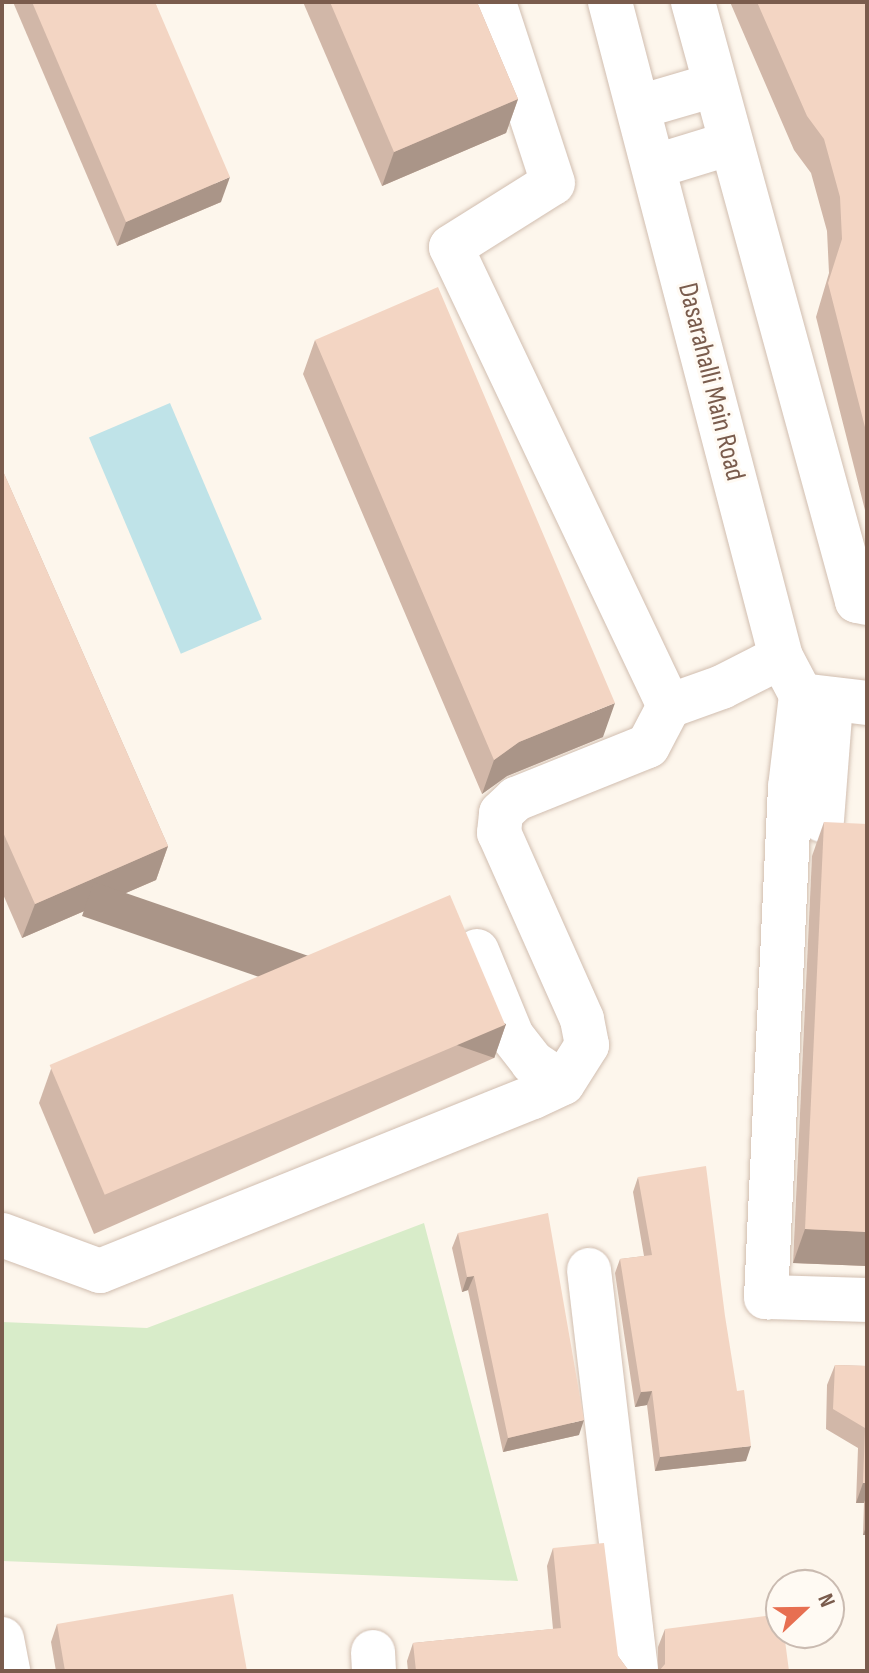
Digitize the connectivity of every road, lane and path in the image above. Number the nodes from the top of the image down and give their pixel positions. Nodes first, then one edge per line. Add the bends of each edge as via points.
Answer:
1 (494, 2) edge
2 (610, 2) edge
3 (693, 2) edge
4 (714, 85) junction
5 (639, 107) junction
6 (728, 144) junction
7 (656, 166) junction
8 (867, 603) edge
9 (781, 657) junction
10 (833, 700) edge
11 (669, 706) junction
12 (806, 819) junction
13 (867, 825) edge
14 (477, 951) edge
15 (563, 1083) junction
16 (2, 1235) edge
17 (589, 1270) dead end
18 (867, 1300) edge
19 (2, 1639) edge
20 (8, 1671) edge
21 (636, 1671) edge

1 - 11 street via 553,183 451,247
2 - 5 street, Dasarahalli Main Road
3 - 4 street
4 - 5 street
4 - 6 street
5 - 7 street, Dasarahalli Main Road
6 - 7 street
6 - 8 street via 857,601
7 - 9 street, Dasarahalli Main Road
9 - 10 street, Dasarahalli Main Road
9 - 11 street
10 - 12 street
11 - 15 street via 648,746 516,799 501,813 499,833 582,1019 587,1045
12 - 13 street
12 - 18 street via 766,1297
14 - 15 street via 512,1036 532,1062
15 - 16 street via 100,1271
17 - 21 street
19 - 20 street

